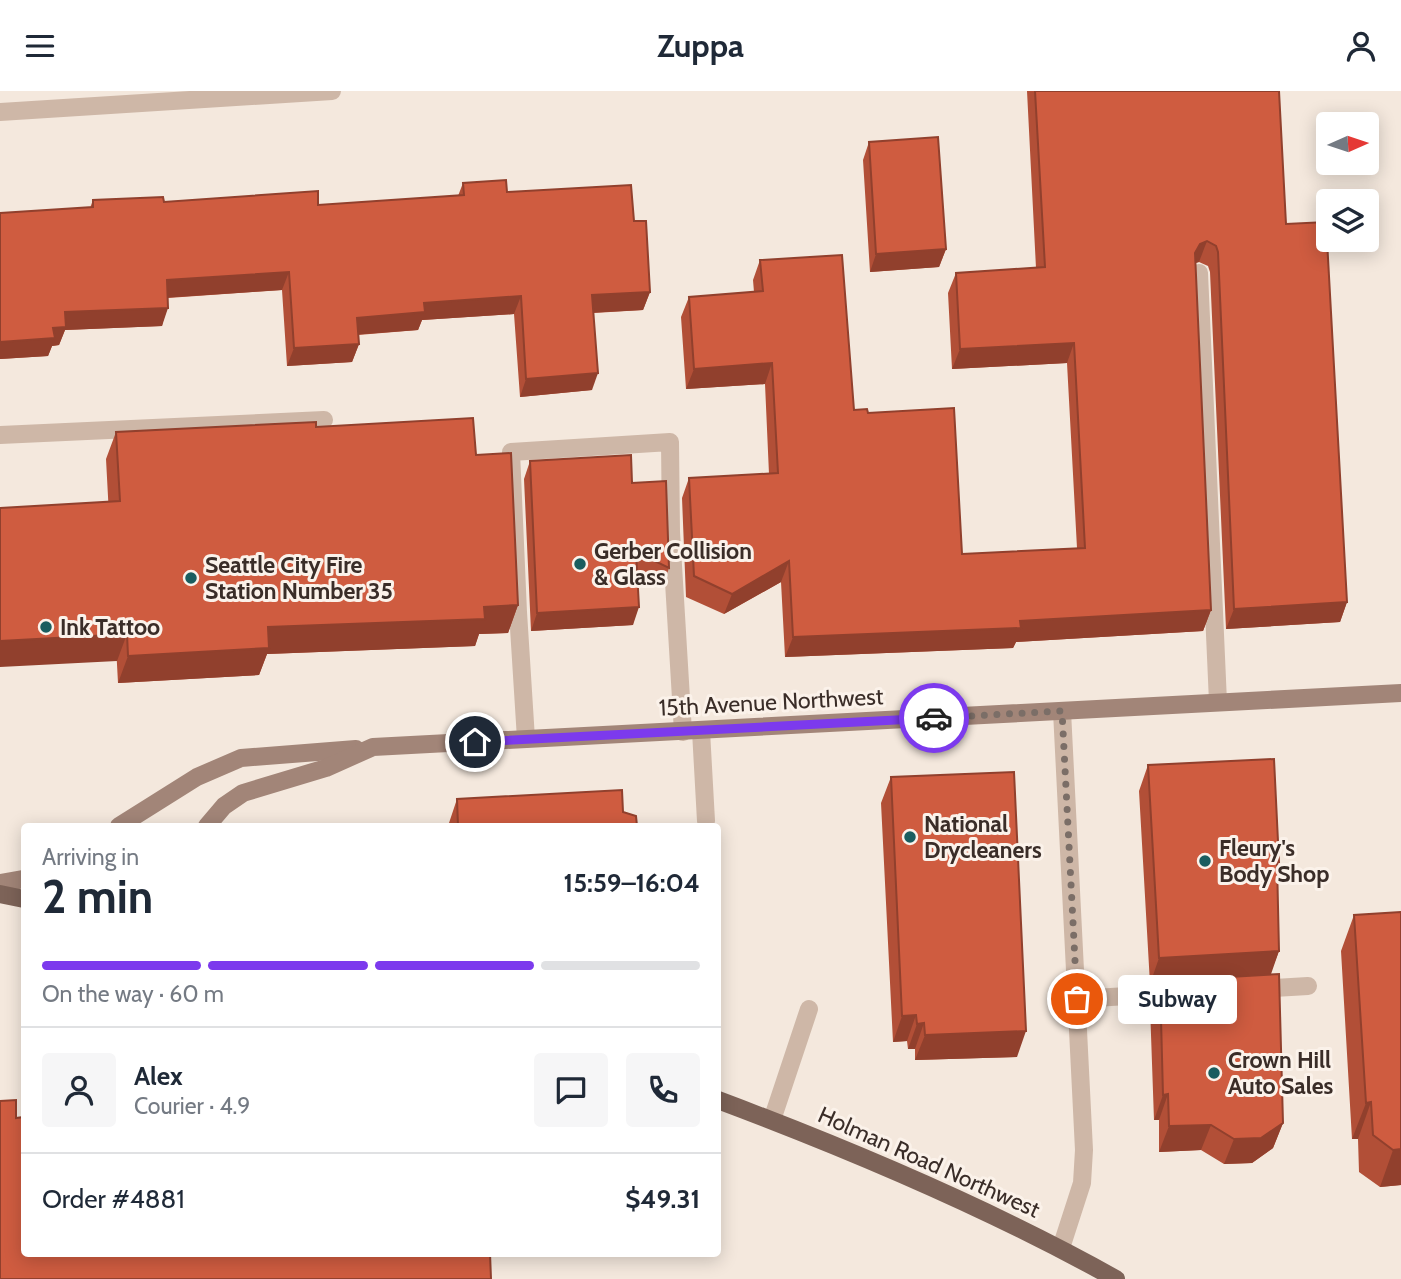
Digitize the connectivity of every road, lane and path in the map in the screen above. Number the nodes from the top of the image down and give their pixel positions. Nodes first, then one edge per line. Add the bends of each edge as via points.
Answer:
1 (332, 91) edge
2 (0, 112) edge
3 (1199, 273) edge
4 (324, 420) dead end
5 (0, 435) edge
6 (1401, 693) edge
7 (1218, 702) junction
8 (1062, 711) junction
9 (692, 731) junction
10 (526, 739) junction
11 (373, 747) junction
12 (706, 821) dead end
13 (124, 823) edge
14 (210, 823) edge
15 (21, 880) edge
16 (0, 883) edge
17 (0, 894) edge
18 (21, 898) edge
19 (1308, 986) dead end
20 (1240, 990) edge
21 (1199, 992) edge
22 (1077, 999) junction
23 (809, 1009) dead end
24 (721, 1101) edge
25 (772, 1120) junction
26 (1061, 1248) junction
27 (1116, 1279) edge

1 - 2 street
3 - 7 street
4 - 5 street
6 - 7 main road, 15th Avenue Northwest
7 - 8 main road, 15th Avenue Northwest
8 - 9 main road, 15th Avenue Northwest
8 - 22 street
9 - 10 main road, 15th Avenue Northwest
9 - 10 street via 671,532 670,442 511,452
9 - 12 street
10 - 11 main road, 15th Avenue Northwest
11 - 13 main road via 241,758 197,777
11 - 14 main road, 15th Avenue Northwest via 326,768 243,793
15 - 16 main road
17 - 18 main road
19 - 20 street
21 - 22 street
22 - 26 street via 1082,1183
23 - 25 street
24 - 25 main road, Holman Road Northwest
25 - 26 main road, Holman Road Northwest
26 - 27 main road, Holman Road Northwest

